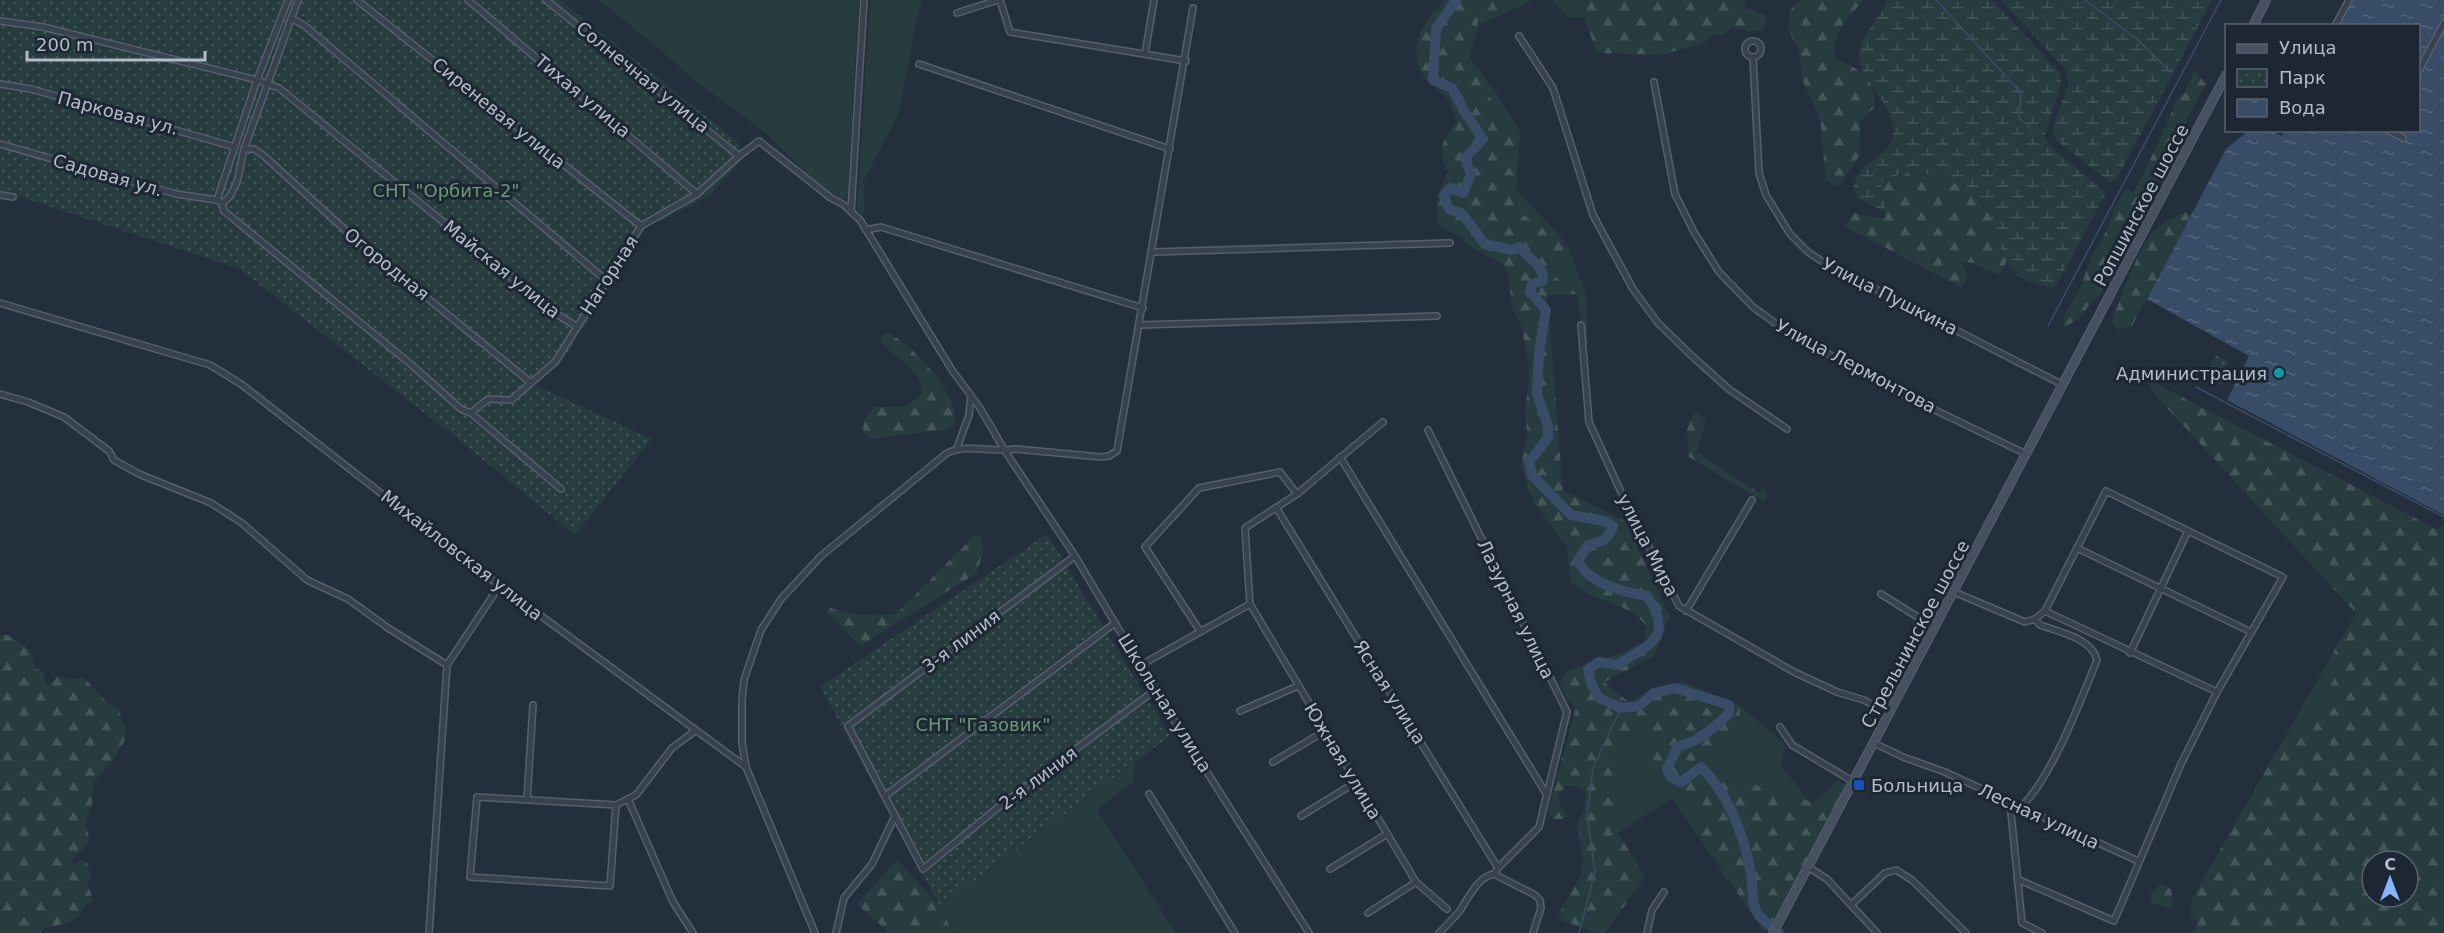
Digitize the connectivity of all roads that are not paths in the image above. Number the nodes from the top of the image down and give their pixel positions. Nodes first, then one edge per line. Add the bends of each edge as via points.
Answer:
1 (288, 0) edge
2 (298, 0) edge
3 (357, 0) edge
4 (468, 0) edge
5 (546, 0) edge
6 (864, 0) edge
7 (999, 0) edge
8 (1155, 0) edge
9 (2266, 0) edge
10 (2349, 0) edge
11 (1193, 8) dead end
12 (957, 13) dead end
13 (291, 18) junction
14 (0, 21) edge
15 (2444, 23) edge
16 (2254, 24) edge
17 (2336, 24) edge
18 (1519, 36) dead end
19 (1145, 54) junction
20 (1753, 57) dead end
21 (1186, 61) junction
22 (920, 64) dead end
23 (2420, 68) edge
24 (2225, 77) edge
25 (257, 80) junction
26 (1654, 82) dead end
27 (269, 83) junction
28 (0, 84) edge
29 (2392, 132) edge
30 (2403, 138) dead end
31 (759, 141) joint
32 (0, 144) edge
33 (235, 147) junction
34 (244, 149) junction
35 (1170, 149) junction
36 (739, 156) junction
37 (697, 194) junction
38 (0, 195) edge
39 (13, 197) dead end
40 (220, 202) junction
41 (851, 212) junction
42 (641, 226) junction
43 (866, 230) junction
44 (1450, 243) dead end
45 (1153, 252) junction
46 (608, 279) junction
47 (0, 303) edge
48 (1143, 308) junction
49 (1437, 316) dead end
50 (1140, 325) junction
51 (1581, 325) dead end
52 (576, 326) junction
53 (2082, 348) joint
54 (530, 382) junction
55 (2063, 385) junction
56 (0, 394) edge
57 (971, 396) junction
58 (471, 413) junction
59 (1383, 423) dead end
60 (1787, 429) dead end
61 (1428, 430) dead end
62 (957, 448) junction
63 (1005, 451) junction
64 (2026, 454) junction
65 (1340, 457) junction
66 (561, 489) dead end
67 (1297, 494) junction
68 (1752, 500) dead end
69 (1277, 509) junction
70 (2188, 531) junction
71 (2077, 548) junction
72 (1074, 556) junction
73 (500, 585) junction
74 (2160, 590) junction
75 (1954, 592) junction
76 (1881, 594) dead end
77 (1250, 604) junction
78 (1686, 611) junction
79 (2045, 611) junction
80 (2036, 619) junction
81 (1115, 623) junction
82 (1935, 628) junction
83 (1200, 631) junction
84 (2251, 632) junction
85 (2130, 653) junction
86 (447, 664) junction
87 (1141, 665) junction
88 (1299, 686) junction
89 (1155, 690) junction
90 (2217, 692) junction
91 (533, 705) dead end
92 (1240, 711) dead end
93 (1889, 714) junction
94 (1779, 727) dead end
95 (695, 731) junction
96 (1325, 731) junction
97 (1874, 743) junction
98 (1273, 762) dead end
99 (746, 767) junction
100 (1356, 782) junction
101 (1854, 782) junction
102 (1149, 794) dead end
103 (1547, 795) junction
104 (885, 796) junction
105 (628, 799) junction
106 (527, 800) junction
107 (2010, 803) junction
108 (616, 805) junction
109 (2021, 807) junction
110 (895, 816) junction
111 (1301, 816) dead end
112 (1387, 834) junction
113 (2138, 861) junction
114 (1808, 867) junction
115 (1498, 868) junction
116 (1330, 869) dead end
117 (1494, 874) junction
118 (2018, 879) junction
119 (1416, 882) junction
120 (1664, 892) dead end
121 (1852, 904) junction
122 (1447, 909) dead end
123 (1368, 912) dead end
124 (429, 933) edge
125 (693, 933) edge
126 (815, 933) edge
127 (836, 933) edge
128 (1235, 933) edge
129 (1309, 933) edge
130 (1439, 933) edge
131 (1533, 933) edge
132 (1647, 933) edge
133 (1773, 933) edge
134 (1877, 933) edge
135 (1966, 933) edge
136 (2042, 933) edge

1 - 25 street
2 - 13 street
3 - 42 street, Сиреневая улица
4 - 37 street, Тихая улица
5 - 36 street, Солнечная улица
6 - 41 street
7 - 12 street
7 - 19 street via 1010,32
8 - 19 street
9 - 16 main road
10 - 17 street
11 - 21 street
13 - 27 street
13 - 46 street
14 - 25 street, Майская улица via 44,27
15 - 23 street
18 - 60 street via 1553,88 1593,215 1633,289 1658,323 1694,358 1730,390
19 - 21 street
20 - 55 street, Улица Пушкина via 1759,173 1766,195 1790,234 1823,262
21 - 35 street
22 - 35 street
24 - 53 main road, Ропшинское шоссе
25 - 27 street, Майская улица
25 - 33 street
26 - 64 street, Улица Лермонтова via 1675,194 1719,272 1753,307 1786,331 1904,395
27 - 34 street
27 - 52 street, Майская улица
28 - 33 street, Парковая ул. via 31,89
29 - 30 street
31 - 36 street, Нагорная
31 - 41 street, Школьная улица
32 - 40 street, Садовая ул. via 176,194
33 - 40 street
34 - 40 street via 237,182 230,196
34 - 54 street, Огородная via 254,149 263,156 354,238
35 - 45 street
36 - 37 street, Нагорная
37 - 42 street, Нагорная
38 - 39 street
40 - 58 street via 224,211 461,409
41 - 43 street, Школьная улица
42 - 46 street, Нагорная
43 - 48 street via 881,227
43 - 57 street, Школьная улица
44 - 45 street
45 - 48 street
46 - 52 street, Нагорная
47 - 73 street, Михайловская улица via 210,365 241,384
48 - 50 street
49 - 50 street
50 - 63 street via 1117,451 1101,457
51 - 78 street, улица Мира via 1589,422 1679,606
52 - 54 street, Нагорная via 555,362
53 - 55 main road, Стрельнинское шоссе
54 - 58 street, Нагорная via 511,400 488,399
55 - 64 main road, Стрельнинское шоссе
56 - 86 street via 64,417 122,465 210,504 242,524 306,580 348,599
57 - 62 street via 969,415
57 - 63 street, Школьная улица
58 - 66 street
59 - 65 street
61 - 103 street, Лазурная улица via 1567,712
62 - 63 street
62 - 99 street via 821,556 781,599 760,630 744,680 742,742
63 - 72 street, Школьная улица
64 - 75 main road, Стрельнинское шоссе
65 - 67 street
65 - 103 street
67 - 69 street
67 - 83 street via 1280,472 1199,489 1145,547
68 - 78 street
69 - 77 street via 1245,528
69 - 115 street, Ясная улица
70 - 71 street via 2106,491
70 - 74 street
70 - 84 street via 2283,577
71 - 74 street
71 - 79 street
72 - 81 street, Школьная улица
72 - 104 street, 3-я линия via 848,726
73 - 86 street
73 - 95 street, Михайловская улица
74 - 84 street
74 - 85 street
75 - 80 street via 2025,622
75 - 82 main road, Стрельнинское шоссе
76 - 82 street
77 - 83 street
77 - 88 street, Южная улица
78 - 93 street, улица Мира via 1794,672
79 - 80 street
79 - 85 street
80 - 109 street via 2040,625 2085,643 2097,660 2046,774
81 - 87 street, Школьная улица
81 - 104 street
82 - 93 main road, Стрельнинское шоссе
83 - 87 street
84 - 90 street
85 - 90 street
86 - 124 street
87 - 89 street, Школьная улица
88 - 92 street
88 - 96 street, Южная улица
89 - 110 street, 2-я линия via 923,868
89 - 129 street, Школьная улица
90 - 113 street
91 - 106 street
93 - 97 main road, Стрельнинское шоссе
94 - 101 street via 1792,746
95 - 99 street, Михайловская улица
95 - 105 street via 672,748 636,795
96 - 98 street
96 - 100 street, Южная улица
97 - 101 main road, Стрельнинское шоссе
97 - 107 street, Лесная улица
99 - 126 street
100 - 111 street
100 - 112 street, Южная улица
101 - 114 main road, Стрельнинское шоссе
102 - 128 street
103 - 115 street, Лазурная улица via 1539,827
104 - 110 street
105 - 108 street
105 - 125 street via 673,902
106 - 108 street
106 - 108 street via 477,797 470,877 610,886
107 - 109 street, Лесная улица
107 - 118 street
109 - 113 street, Лесная улица
110 - 127 street via 872,864 844,898
112 - 116 street
112 - 119 street, Южная улица
113 - 118 street via 2114,921
114 - 121 street via 1827,879
114 - 133 main road, Стрельнинское шоссе
115 - 117 street
117 - 130 street via 1487,875
117 - 131 street via 1540,900
118 - 136 street via 2022,923
119 - 122 street, Южная улица
119 - 123 street
120 - 132 street via 1652,910
121 - 134 street
121 - 135 street via 1885,873 1896,870 1912,880

